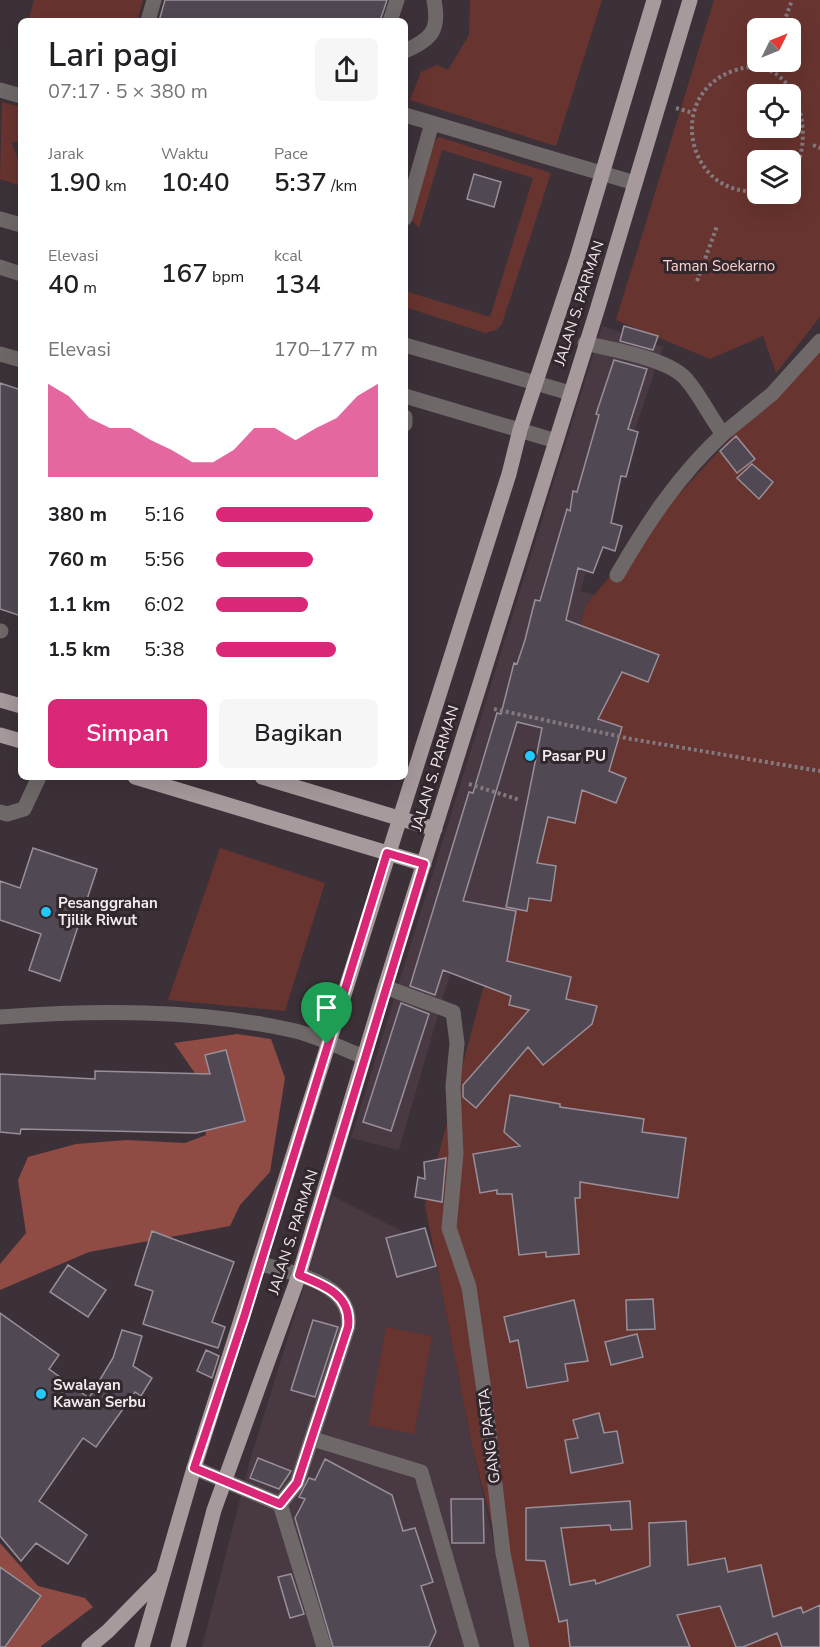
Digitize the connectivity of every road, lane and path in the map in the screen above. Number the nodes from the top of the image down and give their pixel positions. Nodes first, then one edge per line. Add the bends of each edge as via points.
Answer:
1 (154, 0) edge
2 (397, 0) edge
3 (434, 0) edge
4 (654, 0) edge
5 (690, 0) edge
6 (792, 0) edge
7 (149, 18) edge
8 (391, 18) edge
9 (786, 18) edge
10 (408, 50) edge
11 (747, 68) edge
12 (773, 72) edge
13 (794, 84) edge
14 (0, 90) edge
15 (18, 95) edge
16 (408, 116) edge
17 (432, 123) junction
18 (814, 137) dead end
19 (813, 145) junction
20 (820, 148) edge
21 (810, 152) dead end
22 (807, 160) dead end
23 (801, 166) edge
24 (603, 171) junction
25 (635, 183) junction
26 (747, 189) edge
27 (408, 207) edge
28 (0, 219) edge
29 (18, 224) edge
30 (717, 226) dead end
31 (0, 267) edge
32 (18, 273) edge
33 (698, 281) dead end
34 (820, 341) edge
35 (585, 343) junction
36 (408, 346) edge
37 (0, 354) edge
38 (18, 359) edge
39 (537, 384) junction
40 (570, 393) junction
41 (408, 397) edge
42 (520, 430) junction
43 (723, 434) junction
44 (556, 441) junction
45 (617, 575) dead end
46 (0, 700) edge
47 (474, 704) junction
48 (18, 705) edge
49 (0, 735) edge
50 (18, 740) edge
51 (820, 771) edge
52 (38, 780) edge
53 (145, 780) edge
54 (280, 780) edge
55 (466, 783) dead end
56 (520, 800) dead end
57 (0, 812) edge
58 (399, 818) junction
59 (435, 829) junction
60 (387, 853) junction
61 (424, 864) junction
62 (385, 987) junction
63 (0, 1017) edge
64 (327, 1044) junction
65 (364, 1057) junction
66 (261, 1264) junction
67 (299, 1275) junction
68 (313, 1439) junction
69 (194, 1468) junction
70 (224, 1480) junction
71 (280, 1504) junction
72 (164, 1574) junction
73 (89, 1647) edge
74 (142, 1647) edge
75 (178, 1647) edge
76 (324, 1647) edge
77 (472, 1647) edge
78 (522, 1647) edge

1 - 7 street
2 - 8 street
3 - 10 street via 437,19 427,41
4 - 24 main road, JALAN S. PARMAN
5 - 25 main road, JALAN S. PARMAN
6 - 9 path
11 - 26 path via 721,75 708,86 693,113 691,130 699,161 710,173 737,189
12 - 13 path
14 - 15 street
16 - 17 street
17 - 24 street
17 - 27 street
18 - 19 path
19 - 20 path
19 - 21 path
22 - 23 path
24 - 25 street
24 - 39 main road, JALAN S. PARMAN
25 - 35 main road, JALAN S. PARMAN
28 - 29 street
30 - 33 path
31 - 32 street
34 - 43 street via 772,394
35 - 40 main road, JALAN S. PARMAN
35 - 43 street via 651,360 686,378
36 - 39 street
37 - 38 street
39 - 40 street
39 - 42 main road, JALAN S. PARMAN
40 - 44 main road, JALAN S. PARMAN
41 - 42 street
42 - 44 street
42 - 58 main road, JALAN S. PARMAN
43 - 45 street via 671,489
44 - 47 main road, JALAN S. PARMAN
46 - 48 main road
47 - 51 path via 631,739
47 - 59 main road, JALAN S. PARMAN
49 - 50 main road
52 - 57 street via 24,809
53 - 60 main road
54 - 58 main road
55 - 56 path
58 - 59 main road
58 - 60 main road, JALAN S. PARMAN
59 - 61 main road, JALAN S. PARMAN
60 - 61 main road
60 - 64 main road, JALAN S. PARMAN
61 - 62 main road, JALAN S. PARMAN
62 - 65 main road, JALAN S. PARMAN
62 - 78 street, GANG PARTA via 453,1012 457,1043 453,1108 456,1154 449,1228 469,1287 503,1553
63 - 64 street via 82,1011 151,1014 293,1030
64 - 65 street
64 - 66 main road, JALAN S. PARMAN
65 - 67 main road, JALAN S. PARMAN
66 - 67 street
66 - 69 main road, JALAN S. PARMAN
67 - 68 street via 328,1287 342,1299 350,1315
67 - 70 main road, JALAN S. PARMAN
68 - 71 street via 297,1483
68 - 77 street via 421,1472
69 - 70 street
69 - 72 main road, JALAN S. PARMAN
70 - 71 street
70 - 75 main road, JALAN S. PARMAN
71 - 76 street
72 - 73 main road
72 - 74 main road, JALAN S. PARMAN

